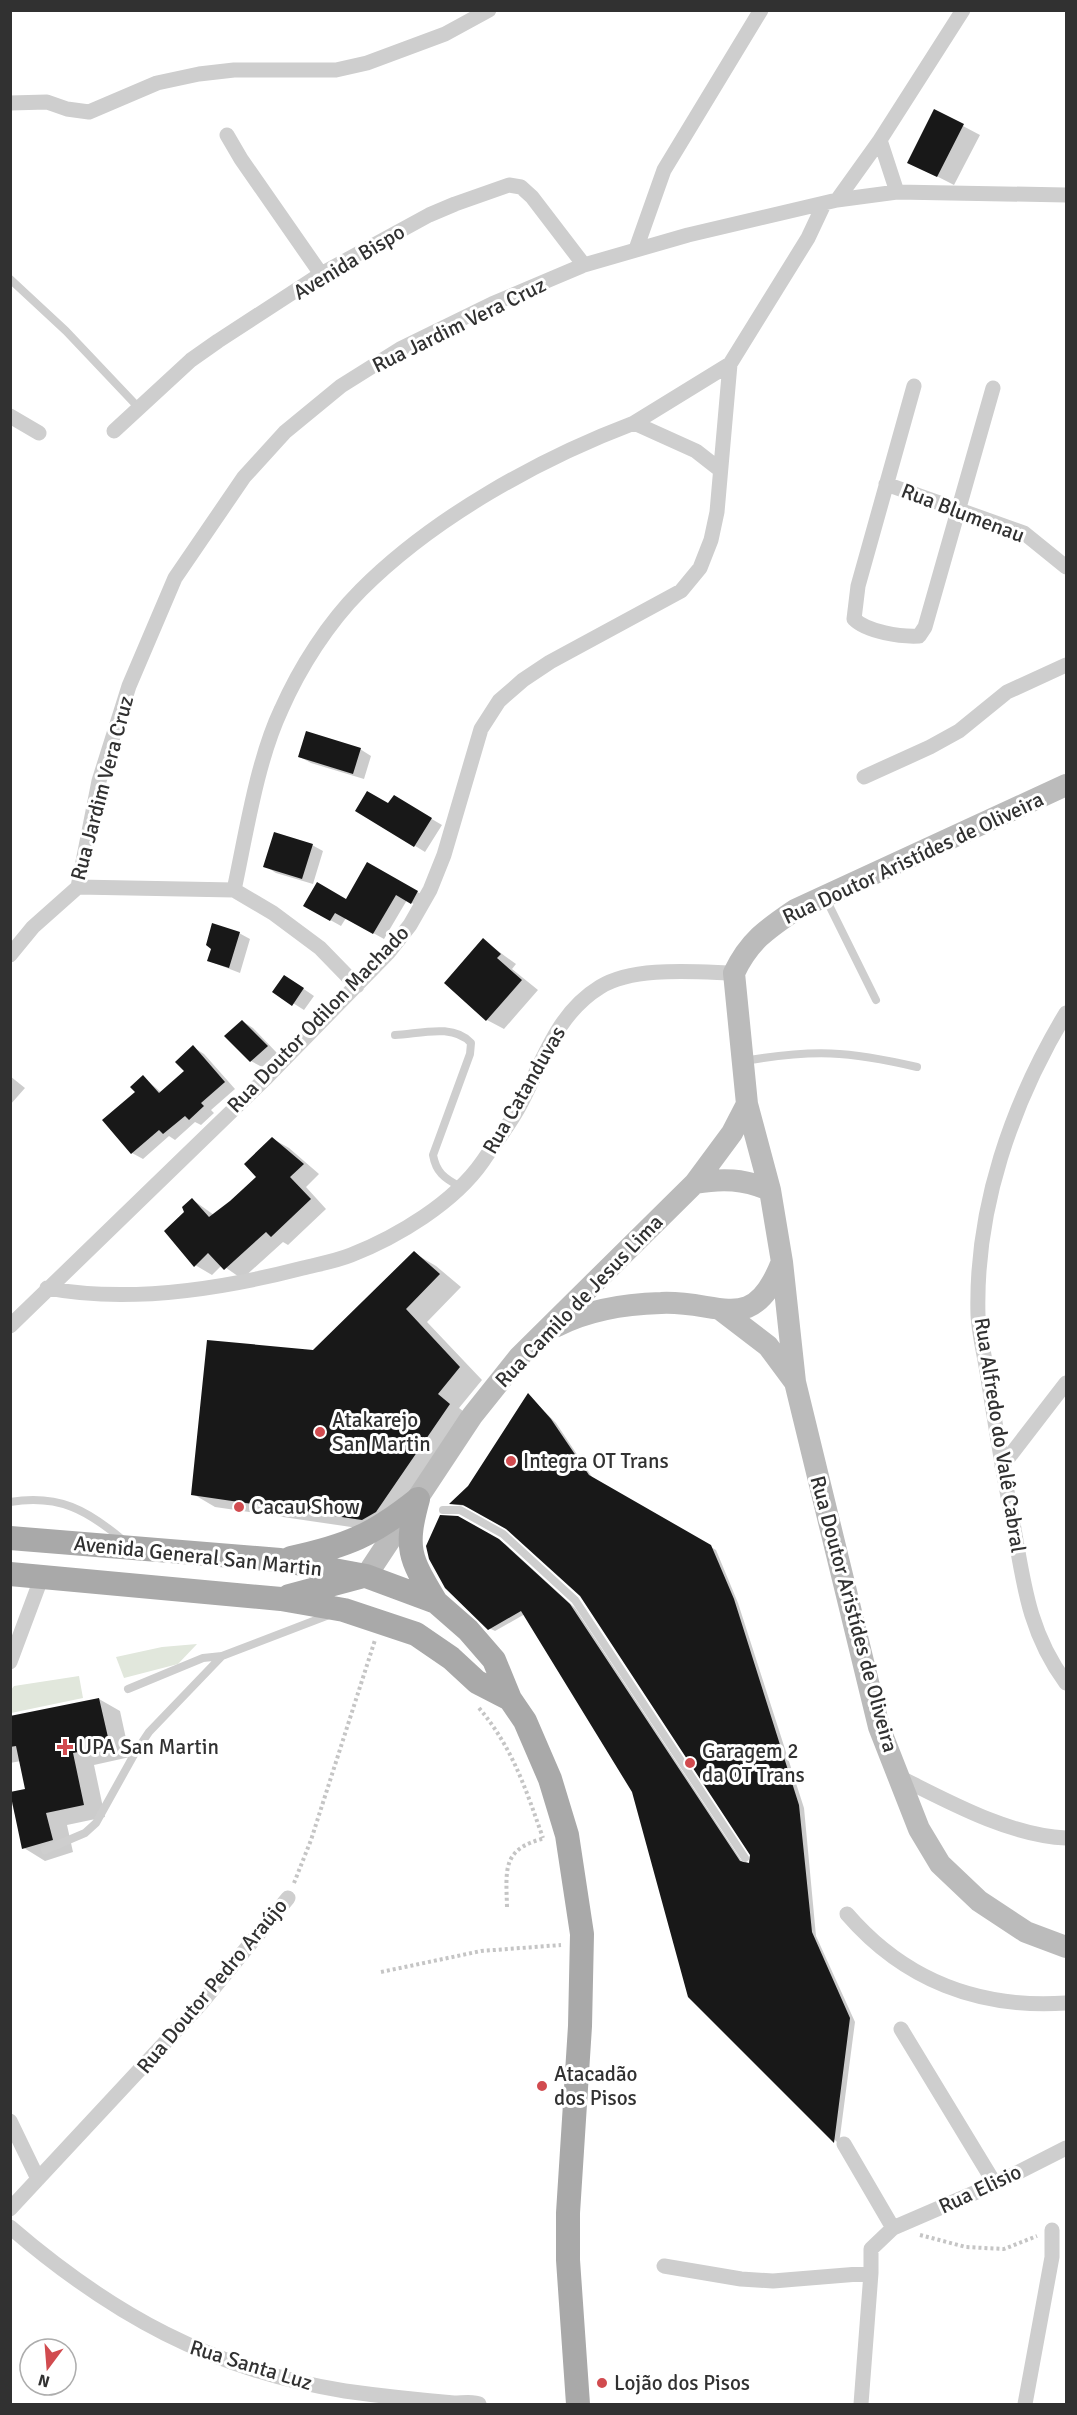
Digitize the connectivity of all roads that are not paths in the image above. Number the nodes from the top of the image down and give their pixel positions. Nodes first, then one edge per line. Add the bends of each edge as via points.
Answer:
1 (489, 10) edge
2 (761, 10) edge
3 (963, 10) edge
4 (10, 103) edge
5 (227, 135) dead end
6 (880, 140) junction
7 (897, 192) junction
8 (1066, 195) edge
9 (830, 202) junction
10 (636, 249) junction
11 (584, 265) junction
12 (321, 274) junction
13 (10, 279) edge
14 (730, 364) junction
15 (914, 386) dead end
16 (993, 388) dead end
17 (138, 407) junction
18 (10, 416) edge
19 (634, 423) junction
20 (114, 431) dead end
21 (39, 433) dead end
22 (720, 470) junction
23 (886, 484) junction
24 (958, 509) junction
25 (1066, 567) edge
26 (1066, 665) edge
27 (864, 777) dead end
28 (1066, 785) edge
29 (78, 887) junction
30 (234, 890) junction
31 (825, 896) junction
32 (10, 955) edge
33 (734, 973) junction
34 (357, 986) junction
35 (876, 1000) dead end
36 (1066, 1013) edge
37 (395, 1035) dead end
38 (743, 1061) junction
39 (917, 1067) dead end
40 (747, 1104) junction
41 (695, 1183) junction
42 (459, 1186) junction
43 (770, 1190) junction
44 (782, 1262) junction
45 (47, 1288) junction
46 (721, 1310) junction
47 (10, 1326) edge
48 (545, 1332) junction
49 (795, 1382) junction
50 (1066, 1383) edge
51 (1002, 1466) junction
52 (418, 1499) junction
53 (10, 1502) edge
54 (442, 1510) dead end
55 (10, 1538) edge
56 (134, 1548) junction
57 (280, 1560) junction
58 (10, 1574) edge
59 (366, 1576) junction
60 (40, 1579) junction
61 (281, 1599) junction
62 (436, 1602) junction
63 (344, 1610) junction
64 (222, 1656) junction
65 (10, 1662) edge
66 (1066, 1683) edge
67 (128, 1689) dead end
68 (510, 1699) junction
69 (897, 1776) junction
70 (1066, 1838) edge
71 (45, 1850) dead end
72 (745, 1858) dead end
73 (288, 1898) road end
74 (847, 1914) dead end
75 (1066, 1947) edge
76 (1066, 2003) edge
77 (901, 2029) dead end
78 (10, 2121) edge
79 (844, 2144) dead end
80 (1066, 2148) edge
81 (38, 2179) junction
82 (995, 2184) junction
83 (10, 2209) edge
84 (10, 2227) edge
85 (1052, 2230) road end
86 (884, 2236) junction
87 (664, 2266) dead end
88 (871, 2273) junction
89 (479, 2404) edge
90 (578, 2404) edge
91 (861, 2404) edge
92 (1025, 2404) edge

1 - 4 street via 434,38 336,70 199,74 157,83 89,112 47,102
2 - 10 street via 664,170
3 - 6 street, Rua Doutor Odilon Machado
5 - 12 street
6 - 7 street
6 - 9 street, Rua Doutor Odilon Machado
7 - 8 street, Rua Jardim Vera Cruz
7 - 9 street, Rua Jardim Vera Cruz
9 - 10 street, Rua Jardim Vera Cruz
9 - 14 street, Rua Doutor Odilon Machado
10 - 11 street, Rua Jardim Vera Cruz
11 - 12 street, Avenida Bispo via 532,197 521,188 508,185 429,215
11 - 29 street, Rua Jardim Vera Cruz via 410,344 341,386 285,432 244,477 176,578 129,686 99,781
12 - 17 street, Avenida Bispo via 191,360
13 - 17 lane
14 - 19 street
14 - 22 street, Rua Doutor Odilon Machado
15 - 23 street
16 - 24 street
17 - 20 street, Avenida Bispo
18 - 21 street
19 - 22 street via 696,451
19 - 30 street via 571,449 468,507 411,546 360,591 316,646 280,711 262,768
22 - 34 street, Rua Doutor Odilon Machado via 711,540 700,568 681,591 550,662 499,701 481,729 430,890 410,925
23 - 24 street, Rua Blumenau
23 - 24 street via 854,603 854,619 864,626 909,637 923,632
24 - 25 street, Rua Blumenau via 1024,533
26 - 27 street via 1007,692 959,731
28 - 31 main road, Rua Doutor Aristídes de Oliveira
29 - 30 street
29 - 32 street, Rua Jardim Vera Cruz via 33,927
30 - 34 street via 320,948
31 - 33 main road, Rua Doutor Aristídes de Oliveira via 759,934
31 - 35 lane
33 - 38 main road, Rua Doutor Aristídes de Oliveira
33 - 42 street, Rua Catanduvas via 636,975 602,986 582,1000 556,1031 519,1106 480,1164
34 - 45 street, Rua Doutor Odilon Machado
36 - 51 street, Rua Alfredo do Valê Cabral via 1040,1057 1017,1110 995,1175 983,1242 978,1315
37 - 42 lane via 452,1031 471,1042 471,1054 433,1155 435,1168
38 - 39 lane via 800,1052 838,1052
38 - 40 main road, Rua Doutor Aristídes de Oliveira
40 - 41 main road via 732,1133
40 - 43 main road, Rua Doutor Aristídes de Oliveira
41 - 43 main road via 722,1178 748,1181
41 - 48 main road, Rua Camilo de Jesus Lima
42 - 45 street, Rua Catanduvas via 412,1225 385,1241 349,1256 283,1274 155,1293 98,1294
43 - 44 main road, Rua Doutor Aristídes de Oliveira
44 - 46 main road via 766,1296 751,1305
44 - 49 main road, Rua Doutor Aristídes de Oliveira
45 - 47 street, Rua Doutor Odilon Machado
46 - 48 main road via 695,1304 634,1305 573,1318
46 - 49 main road, Rua Doutor Aristídes de Oliveira via 768,1346
48 - 52 main road, Rua Camilo de Jesus Lima via 494,1387
49 - 69 main road, Rua Doutor Aristídes de Oliveira via 879,1727
50 - 51 street
51 - 66 street, Rua Alfredo do Valê Cabral via 1032,1622 1050,1661
52 - 57 main road via 365,1537
52 - 59 main road, Rua Camilo de Jesus Lima
52 - 62 main road via 409,1533 412,1554 416,1569
53 - 56 lane via 27,1499 80,1508
54 - 72 lane via 460,1510 503,1534 575,1600
55 - 56 main road, Avenida General San Martin
56 - 57 main road, Avenida General San Martin
57 - 59 main road, Avenida General San Martin
58 - 60 main road, Avenida General San Martin
59 - 61 main road
59 - 62 main road, Avenida General San Martin
60 - 61 main road, Avenida General San Martin
60 - 65 street
61 - 63 main road, Avenida General San Martin
62 - 68 main road, Avenida General San Martin via 494,1660
63 - 64 lane
63 - 68 main road, Avenida General San Martin via 416,1634 477,1682
64 - 67 lane via 203,1658
64 - 71 lane via 149,1732 96,1823 85,1833
68 - 90 main road, Avenida General San Martin via 525,1721 550,1779 567,1834 582,1946 568,2213
69 - 70 street via 963,1809 1024,1830
69 - 75 main road, Rua Doutor Aristídes de Oliveira via 919,1829 940,1864 989,1908 1026,1932
73 - 81 street, Rua Doutor Pedro Araújo via 199,2006
74 - 76 street via 870,1941 893,1959 949,1987 1020,2003
77 - 82 street
78 - 81 street
79 - 86 street
80 - 82 street, Rua Elisio
81 - 83 street, Rua Doutor Pedro Araújo
82 - 86 street, Rua Elisio
84 - 89 street, Rua Santa Luz via 110,2303 212,2357 345,2391
85 - 92 street via 1052,2257
86 - 88 street via 869,2256
87 - 88 street via 773,2281
88 - 91 street

